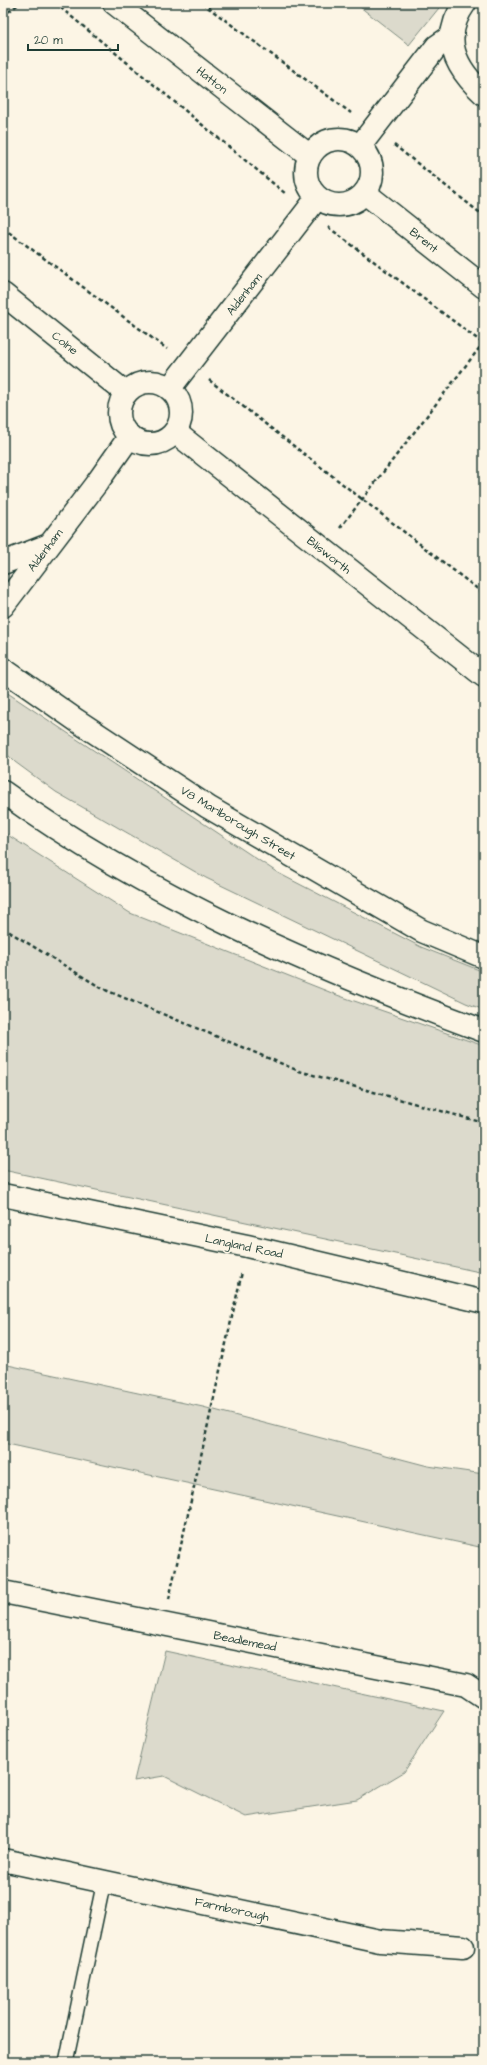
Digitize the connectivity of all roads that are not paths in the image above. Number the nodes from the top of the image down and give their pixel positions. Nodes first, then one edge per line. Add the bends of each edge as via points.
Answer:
1 (114, 3) edge
2 (465, 3) edge
3 (452, 36) junction
4 (484, 94) edge
5 (360, 146) junction
6 (310, 156) junction
7 (365, 193) junction
8 (312, 205) junction
9 (484, 287) edge
10 (3, 294) edge
11 (170, 388) junction
12 (126, 393) junction
13 (175, 432) junction
14 (130, 436) junction
15 (49, 545) junction
16 (3, 563) edge
17 (3, 606) edge
18 (3, 669) edge
19 (484, 676) edge
20 (4, 792) edge
21 (484, 958) edge
22 (484, 1031) edge
23 (3, 1195) edge
24 (484, 1302) edge
25 (3, 1592) edge
26 (484, 1697) edge
27 (3, 1860) edge
28 (104, 1882) junction
29 (463, 1947) dead end
30 (66, 2062) edge

1 - 6 street, Hatton
2 - 3 street via 457,14
3 - 4 street via 456,60 463,72
3 - 5 street via 437,46
5 - 6 street via 352,142 332,140 316,149
5 - 7 street via 371,164 370,184
6 - 8 street via 305,174
7 - 8 street via 347,205
7 - 9 street, Brent
8 - 11 street, Aldenham
10 - 12 street, Colne
11 - 12 street via 148,381 137,384
11 - 13 street via 177,396 181,408 181,420
12 - 14 street via 120,407 120,416 122,426
13 - 14 street via 165,440 153,444 141,443
13 - 19 street, Blisworth
14 - 15 street, Aldenham
15 - 16 street
15 - 17 street, Aldenham
18 - 21 street, V8 Marlborough Street via 208,807 422,931
20 - 22 street via 64,833 146,882 228,924 312,964
23 - 24 street, Langland Road via 248,1246
25 - 26 street, Beadlemead via 466,1685
27 - 28 street, Farmborough
28 - 29 street, Farmborough via 380,1941
28 - 30 lane

